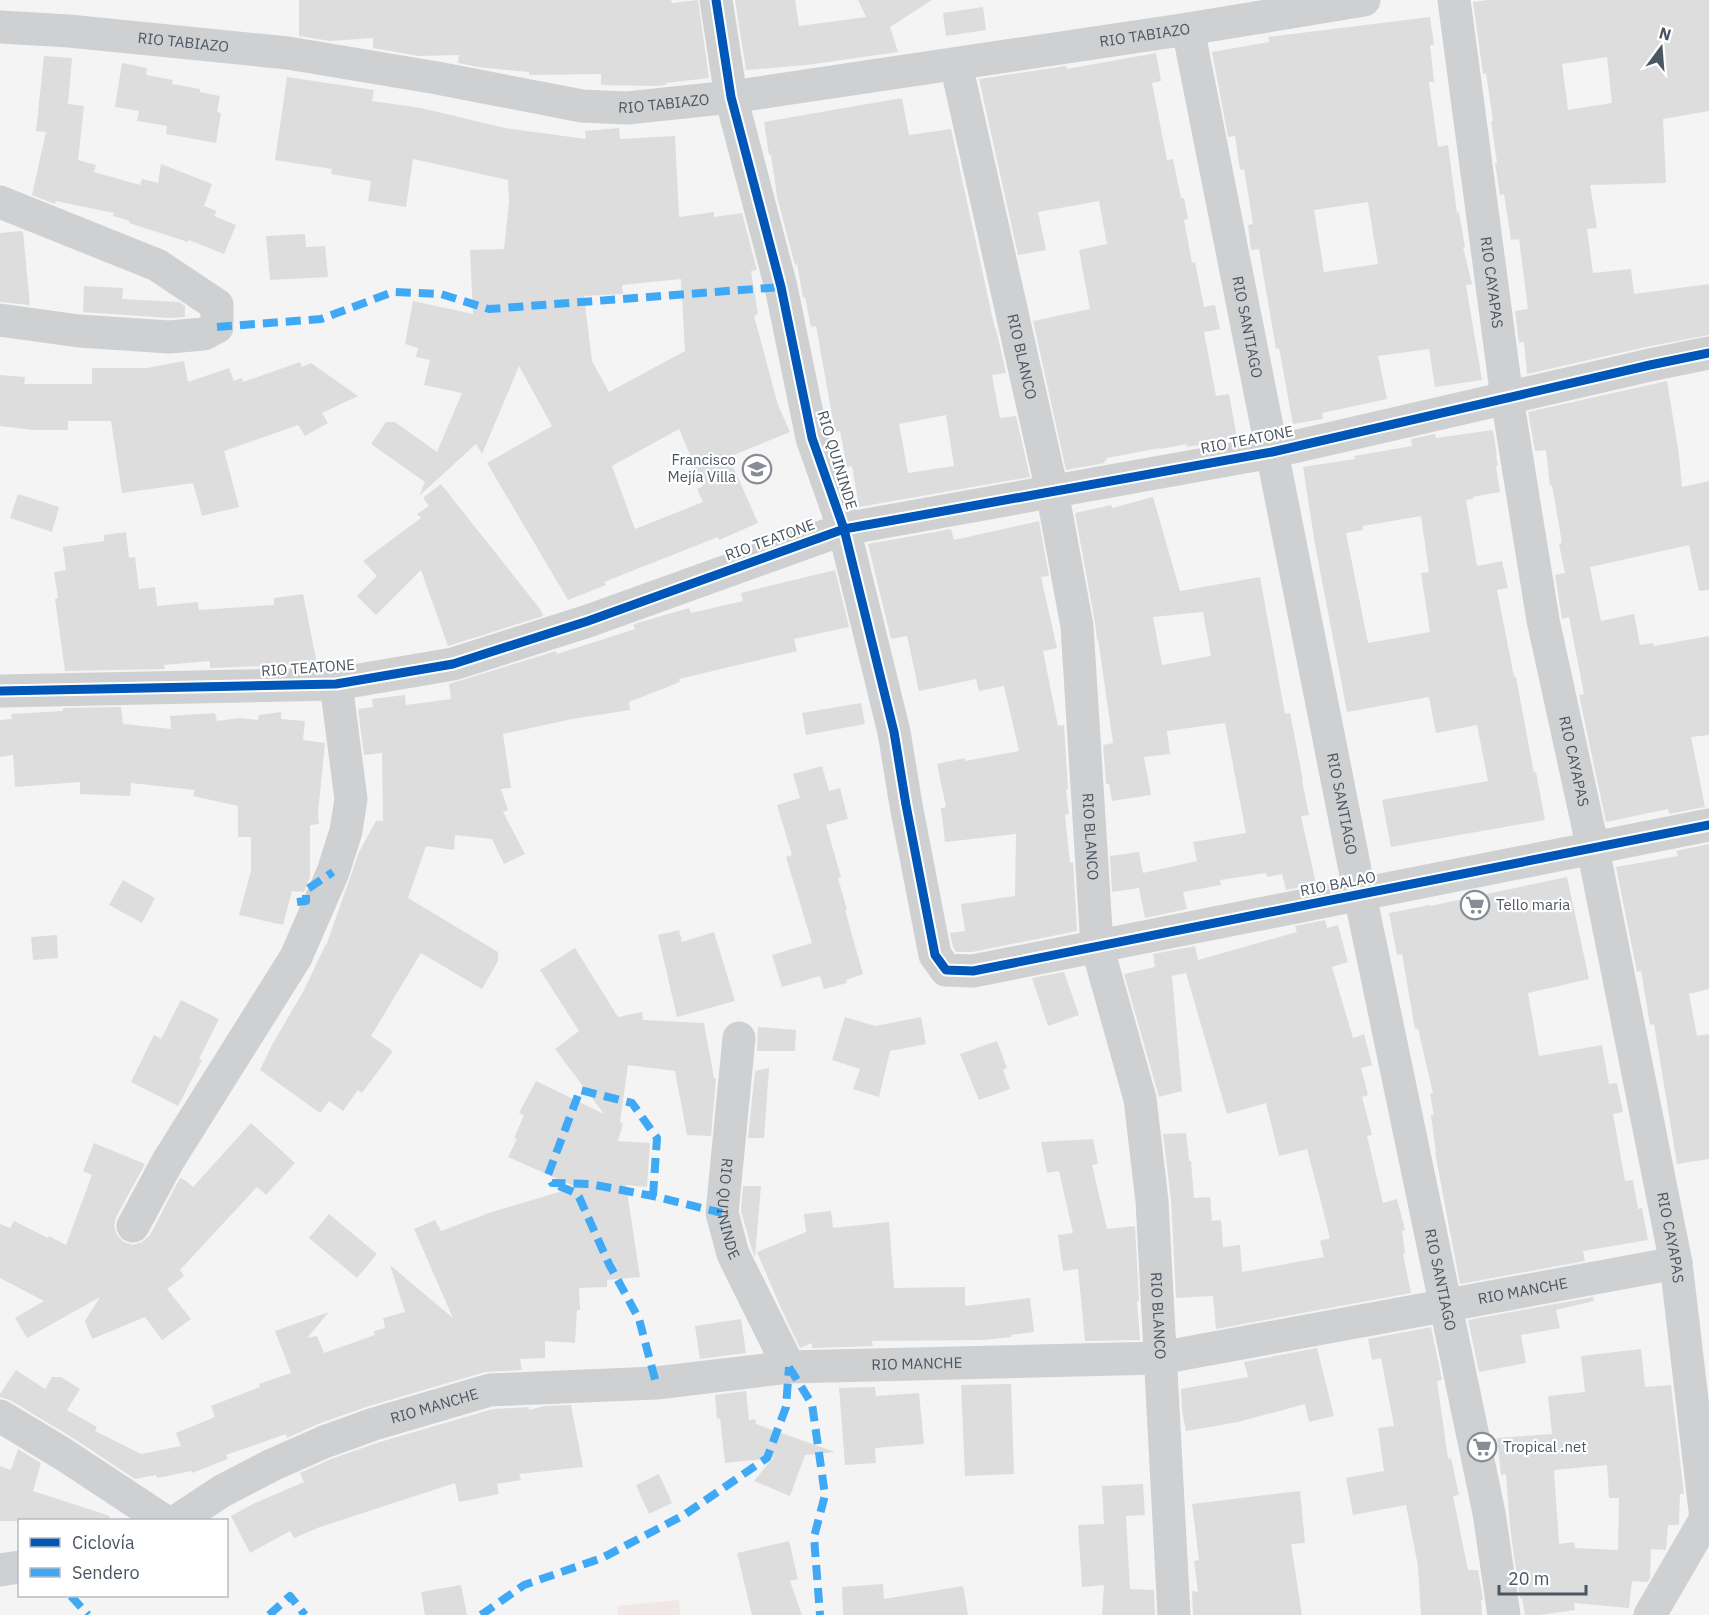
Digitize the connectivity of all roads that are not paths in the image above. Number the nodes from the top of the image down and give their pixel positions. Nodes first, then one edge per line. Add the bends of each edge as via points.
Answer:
1 (716, 0) edge
2 (1364, 0) edge
3 (1454, 0) edge
4 (0, 27) edge
5 (1188, 29) junction
6 (956, 64) junction
7 (731, 97) junction
8 (0, 202) edge
9 (0, 320) edge
10 (1709, 353) edge
11 (1507, 398) junction
12 (1272, 452) junction
13 (1052, 491) junction
14 (844, 530) junction
15 (336, 684) junction
16 (0, 691) edge
17 (1709, 825) edge
18 (1593, 849) junction
19 (1360, 895) junction
20 (1097, 946) junction
21 (973, 971) joint
22 (739, 1038) dead end
23 (133, 1226) dead end
24 (1676, 1263) junction
25 (1445, 1304) junction
26 (1160, 1358) junction
27 (789, 1367) junction
28 (0, 1416) edge
29 (1707, 1516) edge
30 (160, 1519) edge
31 (181, 1519) edge
32 (18, 1567) edge
33 (0, 1570) edge
34 (1174, 1615) edge
35 (1504, 1615) edge
36 (1650, 1615) edge

1 - 7 street, RIO QUININDE
2 - 5 street, RIO TABIAZO
3 - 11 street, RIO CAYAPAS
4 - 7 street, RIO TABIAZO via 288,53 582,106 627,108
5 - 6 street, RIO TABIAZO
5 - 12 street, RIO SANTIAGO
6 - 7 street, RIO TABIAZO
6 - 13 street, RIO BLANCO
7 - 14 street, RIO QUININDE via 781,286 812,438
8 - 9 street via 157,265 217,305 217,327 204,334 169,337 79,331
10 - 11 street, RIO TEATONE
11 - 12 street, RIO TEATONE
11 - 18 street, RIO CAYAPAS via 1544,620
12 - 13 street, RIO TEATONE
12 - 19 street, RIO SANTIAGO
13 - 14 street, RIO TEATONE
13 - 20 street, RIO BLANCO via 1077,626
14 - 15 street, RIO TEATONE via 588,621 453,664
14 - 21 street, RIO QUININDE via 894,732 935,955 946,970
15 - 16 street, RIO TEATONE
15 - 23 street via 351,799 333,872 296,957 168,1161
17 - 18 street, RIO BALAO
18 - 19 street, RIO BALAO
18 - 24 street, RIO CAYAPAS
19 - 20 street, RIO BALAO
19 - 25 street, RIO SANTIAGO
20 - 21 street, RIO BALAO
20 - 26 street, RIO BLANCO via 1140,1099 1152,1201
22 - 27 street, RIO QUININDE via 722,1213 733,1254
24 - 25 street, RIO MANCHE
24 - 29 street, RIO CAYAPAS
25 - 26 street, RIO MANCHE
25 - 35 street, RIO SANTIAGO via 1489,1513
26 - 27 street, RIO MANCHE
26 - 34 street, RIO BLANCO
27 - 31 street, RIO MANCHE via 656,1383 490,1390 324,1442 222,1491
28 - 30 street
29 - 36 street
32 - 33 street

